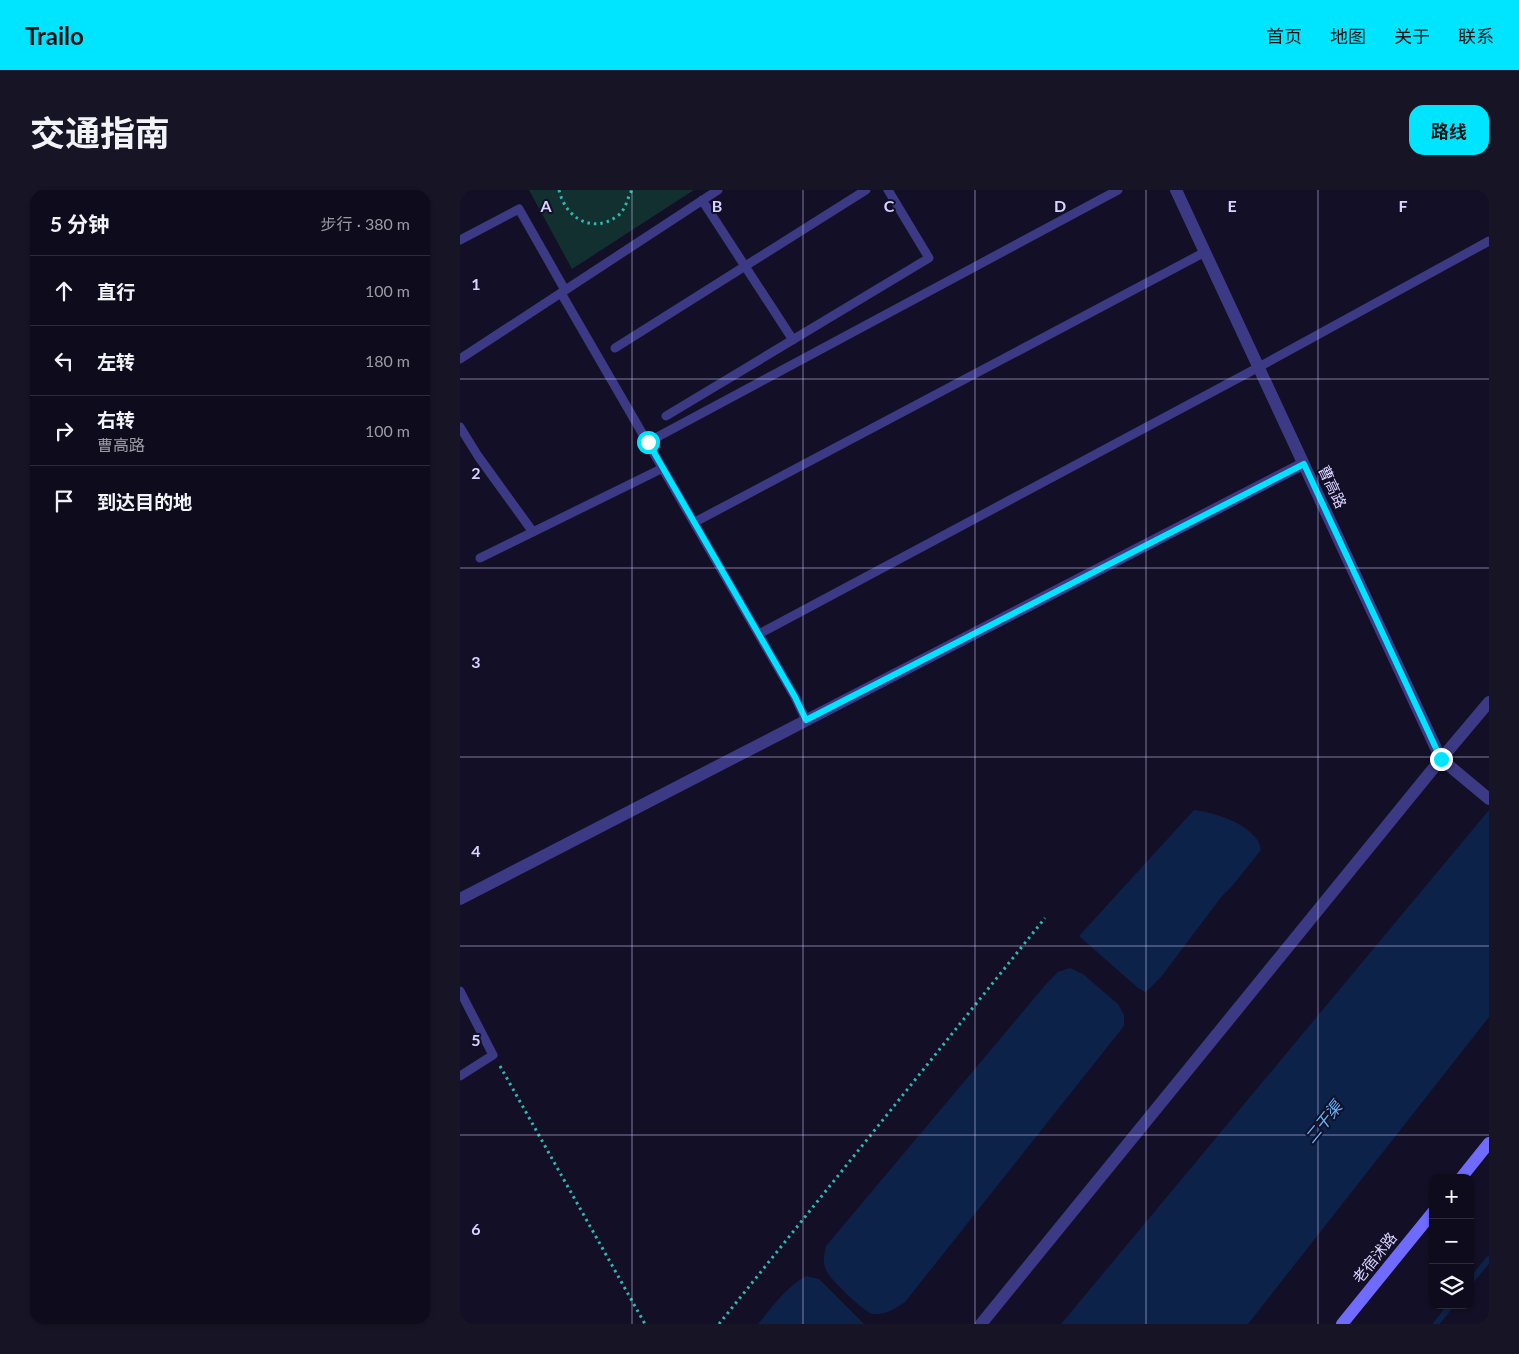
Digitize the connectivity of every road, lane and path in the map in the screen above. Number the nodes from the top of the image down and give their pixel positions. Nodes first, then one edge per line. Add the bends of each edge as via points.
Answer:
1 (559, 190) edge
2 (632, 190) edge
3 (718, 190) edge
4 (866, 190) edge
5 (888, 190) edge
6 (1118, 190) edge
7 (1176, 190) edge
8 (702, 200) junction
9 (460, 240) edge
10 (1489, 242) edge
11 (1205, 252) junction
12 (745, 266) junction
13 (563, 292) junction
14 (794, 340) junction
15 (615, 348) dead end
16 (460, 359) edge
17 (1259, 367) junction
18 (666, 416) dead end
19 (460, 427) edge
20 (648, 442) junction
21 (1304, 464) junction
22 (663, 468) junction
23 (695, 522) junction
24 (533, 532) junction
25 (480, 558) dead end
26 (759, 634) junction
27 (1489, 702) edge
28 (806, 720) junction
29 (1441, 759) junction
30 (1489, 798) edge
31 (460, 899) edge
32 (1045, 918) dead end
33 (460, 990) edge
34 (493, 1055) junction
35 (460, 1076) edge
36 (1489, 1144) edge
37 (1464, 1174) edge
38 (1429, 1217) edge
39 (645, 1324) edge
40 (719, 1324) edge
41 (981, 1324) edge
42 (1342, 1324) edge

1 - 2 path via 568,209 591,225 617,217 626,206
3 - 8 lane
4 - 12 lane
5 - 14 lane via 929,258
6 - 20 lane
7 - 11 street, 曹高路
8 - 12 lane
8 - 13 lane
9 - 13 lane via 518,210
10 - 17 lane
11 - 17 street, 曹高路
11 - 23 lane
12 - 14 lane
12 - 15 lane
13 - 16 lane
13 - 20 lane
14 - 18 lane
17 - 21 street, 曹高路
17 - 26 lane
19 - 24 lane
20 - 22 lane
21 - 28 street
21 - 29 street, 曹高路
22 - 23 lane
22 - 24 lane
23 - 26 lane
24 - 25 lane
26 - 28 lane
27 - 29 street
28 - 31 street
29 - 30 street, 曹高路
29 - 41 street
32 - 40 path
33 - 34 lane
34 - 35 lane
34 - 39 path
36 - 37 main road
38 - 42 main road, 老宿沭路

